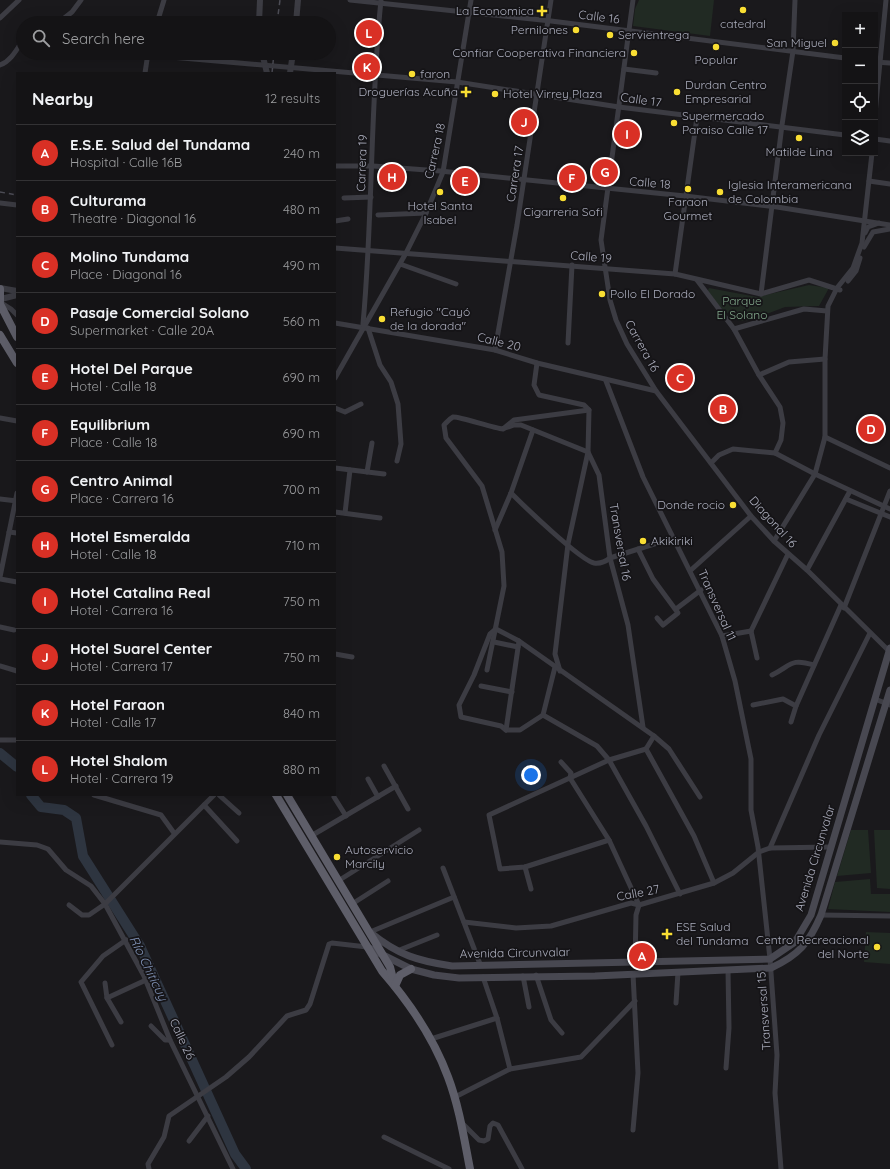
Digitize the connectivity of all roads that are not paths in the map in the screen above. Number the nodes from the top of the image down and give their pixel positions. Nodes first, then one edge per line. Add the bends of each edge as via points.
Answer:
1 (19, 0) edge
2 (81, 0) edge
3 (164, 0) edge
4 (260, 0) edge
5 (298, 0) edge
6 (350, 0) edge
7 (471, 0) edge
8 (551, 0) edge
9 (633, 0) edge
10 (795, 0) edge
11 (886, 0) edge
12 (381, 2) edge
13 (469, 13) junction
14 (67, 16) edge
15 (159, 16) edge
16 (259, 16) edge
17 (297, 16) edge
18 (0, 18) edge
19 (548, 21) junction
20 (629, 30) junction
21 (16, 51) edge
22 (793, 51) junction
23 (878, 55) edge
24 (842, 58) edge
25 (147, 60) edge
26 (206, 60) edge
27 (264, 60) edge
28 (292, 60) edge
29 (878, 62) edge
30 (890, 63) edge
31 (0, 65) edge
32 (265, 66) junction
33 (624, 69) junction
34 (291, 71) edge
35 (145, 72) edge
36 (267, 72) edge
37 (312, 72) edge
38 (336, 73) edge
39 (656, 73) dead end
40 (376, 75) junction
41 (459, 82) junction
42 (538, 93) junction
43 (619, 107) junction
44 (697, 117) junction
45 (782, 127) junction
46 (842, 135) edge
47 (878, 139) edge
48 (890, 140) edge
49 (872, 156) edge
50 (336, 166) edge
51 (371, 166) junction
52 (443, 172) junction
53 (523, 180) junction
54 (869, 181) junction
55 (890, 184) edge
56 (609, 189) junction
57 (685, 196) junction
58 (371, 197) junction
59 (344, 198) dead end
60 (0, 203) edge
61 (16, 205) edge
62 (773, 206) junction
63 (426, 213) junction
64 (378, 215) dead end
65 (348, 219) dead end
66 (866, 220) junction
67 (336, 221) edge
68 (884, 223) junction
69 (890, 224) edge
70 (890, 229) edge
71 (864, 235) junction
72 (336, 248) edge
73 (370, 252) junction
74 (406, 253) junction
75 (510, 263) junction
76 (400, 264) junction
77 (572, 265) junction
78 (605, 268) junction
79 (675, 274) junction
80 (697, 280) junction
81 (456, 284) dead end
82 (0, 288) edge
83 (838, 289) junction
84 (16, 291) edge
85 (761, 294) junction
86 (16, 295) edge
87 (0, 301) edge
88 (827, 311) junction
89 (16, 314) edge
90 (336, 323) edge
91 (366, 327) junction
92 (734, 329) junction
93 (0, 335) edge
94 (16, 335) edge
95 (568, 344) dead end
96 (496, 350) junction
97 (825, 360) junction
98 (16, 361) edge
99 (537, 363) junction
100 (759, 375) junction
101 (336, 376) edge
102 (606, 381) junction
103 (656, 392) junction
104 (361, 404) dead end
105 (336, 408) edge
106 (589, 410) junction
107 (0, 418) edge
108 (16, 421) edge
109 (503, 429) junction
110 (533, 430) junction
111 (825, 437) junction
112 (372, 443) dead end
113 (588, 452) junction
114 (776, 453) junction
115 (397, 461) dead end
116 (711, 463) junction
117 (336, 468) edge
118 (890, 468) edge
119 (350, 470) junction
120 (367, 472) junction
121 (384, 474) dead end
122 (815, 474) junction
123 (850, 491) junction
124 (890, 491) edge
125 (511, 493) junction
126 (0, 499) edge
127 (846, 500) junction
128 (16, 501) edge
129 (884, 506) junction
130 (890, 509) edge
131 (336, 512) edge
132 (345, 513) junction
133 (881, 513) junction
134 (751, 516) junction
135 (890, 517) edge
136 (380, 518) dead end
137 (495, 531) junction
138 (9, 532) junction
139 (16, 534) edge
140 (673, 538) junction
141 (774, 541) junction
142 (568, 544) junction
143 (638, 549) junction
144 (788, 554) junction
145 (610, 558) junction
146 (691, 570) junction
147 (807, 570) junction
148 (0, 578) edge
149 (16, 582) edge
150 (701, 590) junction
151 (843, 606) junction
152 (676, 609) junction
153 (657, 618) dead end
154 (0, 628) edge
155 (496, 629) junction
156 (14, 630) dead end
157 (751, 631) junction
158 (870, 633) junction
159 (722, 636) junction
160 (519, 641) junction
161 (494, 642) junction
162 (518, 647) junction
163 (890, 650) edge
164 (336, 654) edge
165 (352, 657) dead end
166 (757, 658) dead end
167 (814, 665) junction
168 (0, 666) edge
169 (555, 667) junction
170 (487, 670) dead end
171 (16, 671) edge
172 (560, 671) junction
173 (772, 675) dead end
174 (481, 686) dead end
175 (890, 690) edge
176 (512, 692) junction
177 (875, 699) junction
178 (753, 705) dead end
179 (888, 705) edge
180 (796, 706) junction
181 (543, 715) junction
182 (791, 722) dead end
183 (643, 727) junction
184 (506, 730) junction
185 (654, 736) junction
186 (0, 740) edge
187 (16, 740) edge
188 (646, 749) junction
189 (609, 760) junction
190 (561, 762) dead end
191 (384, 766) dead end
192 (570, 778) junction
193 (368, 779) dead end
194 (396, 786) junction
195 (97, 796) edge
196 (213, 796) edge
197 (220, 796) edge
198 (277, 796) edge
199 (288, 796) edge
200 (334, 797) dead end
201 (378, 797) junction
202 (700, 797) dead end
203 (204, 805) junction
204 (408, 809) dead end
205 (239, 813) dead end
206 (346, 816) junction
207 (418, 830) dead end
208 (174, 833) junction
209 (311, 836) junction
210 (609, 840) junction
211 (238, 841) dead end
212 (0, 842) edge
213 (831, 846) junction
214 (770, 848) junction
215 (759, 852) junction
216 (524, 867) junction
217 (443, 868) dead end
218 (388, 880) dead end
219 (338, 881) junction
220 (714, 883) junction
221 (531, 888) dead end
222 (680, 894) junction
223 (454, 897) junction
224 (106, 903) junction
225 (352, 904) junction
226 (639, 904) junction
227 (69, 905) dead end
228 (821, 915) junction
229 (890, 916) edge
230 (464, 922) junction
231 (365, 925) junction
232 (357, 930) junction
233 (370, 932) junction
234 (437, 935) dead end
235 (126, 940) junction
236 (367, 947) junction
237 (397, 951) junction
238 (383, 955) junction
239 (770, 959) junction
240 (595, 963) junction
241 (635, 963) junction
242 (480, 964) junction
243 (771, 968) junction
244 (411, 969) junction
245 (728, 970) junction
246 (678, 972) junction
247 (633, 974) junction
248 (536, 975) junction
249 (483, 976) junction
250 (523, 976) junction
251 (595, 976) junction
252 (146, 980) junction
253 (105, 983) dead end
254 (395, 986) junction
255 (107, 998) junction
256 (635, 1001) junction
257 (676, 1003) dead end
258 (529, 1007) dead end
259 (497, 1018) junction
260 (120, 1022) dead end
261 (151, 1026) dead end
262 (562, 1033) dead end
263 (170, 1040) junction
264 (431, 1040) junction
265 (112, 1045) dead end
266 (726, 1068) dead end
267 (510, 1069) junction
268 (199, 1095) junction
269 (455, 1097) junction
270 (208, 1116) junction
271 (460, 1121) junction
272 (633, 1130) dead end
273 (384, 1137) dead end
274 (189, 1140) dead end
275 (149, 1169) edge
276 (233, 1169) edge
277 (449, 1169) edge
278 (470, 1169) edge
279 (522, 1169) edge
280 (781, 1169) edge

1 - 18 street
2 - 14 street
3 - 15 street
4 - 16 street
5 - 17 street
6 - 12 street, Calle 16
7 - 13 street, Carrera 18
8 - 19 street, Carrera 17
9 - 20 street, Carrera 16
10 - 22 street
11 - 23 street
12 - 13 street, Calle 16
12 - 40 street, Carrera 19
13 - 19 street, Calle 16
13 - 41 street, Carrera 18
19 - 20 street, Calle 16
19 - 42 street, Carrera 17
20 - 22 street, Calle 16
20 - 33 street, Carrera 16
21 - 31 street
22 - 24 street, Calle 16
22 - 45 street
25 - 35 street
26 - 32 street, Calle 17
27 - 32 street
28 - 34 street
29 - 30 street
32 - 34 street, Calle 17
32 - 36 street
33 - 39 street
33 - 43 street, Carrera 16
34 - 37 street, Calle 17
38 - 40 street, Calle 17
40 - 41 street, Calle 17
40 - 51 street, Carrera 19
41 - 42 street, Calle 17
41 - 52 street, Carrera 18
42 - 43 street, Calle 17
42 - 53 street, Carrera 17
43 - 44 street, Calle 17
43 - 56 street, Carrera 16
44 - 45 street, Calle 17
44 - 57 street
45 - 46 street, Calle 17
45 - 62 street
47 - 48 street
49 - 54 street
50 - 51 street, Calle 18
51 - 52 street, Calle 18
51 - 58 street, Carrera 19
52 - 53 street, Calle 18
52 - 63 street, Carrera 18
53 - 56 street, Calle 18
53 - 75 street, Carrera 17
54 - 55 street
54 - 66 street
56 - 57 street, Calle 18
56 - 78 street, Carrera 16 via 601,240
57 - 62 street, Calle 18
57 - 79 street
58 - 59 street
58 - 73 street, Carrera 19
60 - 61 street
62 - 66 street, Calle 18
62 - 85 street
63 - 64 street
63 - 74 street, Carrera 18
65 - 67 street
66 - 68 street, Calle 18
66 - 71 street
68 - 69 street, Calle 18
68 - 71 street via 875,223 868,227
70 - 83 street via 873,232 865,242 856,271
71 - 83 street via 853,268
72 - 73 street, Calle 19
73 - 74 street, Calle 19
73 - 91 street, Carrera 19
74 - 75 street, Calle 19
74 - 76 street, Carrera 18
75 - 77 street, Calle 19
75 - 96 street, Carrera 17
76 - 81 street
76 - 91 street, Carrera 18
77 - 78 street, Calle 19
77 - 95 street
78 - 79 street, Calle 19
78 - 103 street, Carrera 16 via 616,320 627,344
79 - 80 street, Calle 19
80 - 85 street, Calle 19
80 - 92 street
82 - 84 street
82 - 87 highway
83 - 85 street, Calle 19 via 809,280
83 - 88 street
86 - 87 street
87 - 89 street
87 - 94 highway
88 - 92 street via 804,309
88 - 97 street
90 - 91 street, Calle 20
91 - 96 street, Calle 20
91 - 101 street, Carrera 18
91 - 115 street via 398,404 401,444
92 - 100 street
93 - 98 highway
96 - 99 street, Calle 20
97 - 100 street via 789,362
97 - 111 street
99 - 102 street, Calle 20
99 - 106 street via 534,385 539,395 584,406
100 - 114 street via 780,407 783,423
102 - 103 street, Calle 20
102 - 140 street, Transversal 11 via 643,477
103 - 116 street, Diagonal 16
104 - 105 street via 345,412
106 - 109 street via 514,420
106 - 113 street
107 - 108 street
109 - 110 street via 522,425
109 - 137 street via 455,417 449,419 444,426 446,438 482,486
110 - 113 street
110 - 125 street
111 - 118 street
111 - 122 street
112 - 120 street
113 - 142 street
113 - 145 street, Transversal 16 via 599,475
114 - 116 street via 733,449 719,455
114 - 122 street
116 - 134 street, Diagonal 16
117 - 119 street
119 - 120 street
119 - 132 street
120 - 121 street
122 - 123 street
122 - 141 street
123 - 127 street
123 - 129 street
124 - 129 street
125 - 137 street
125 - 142 street
126 - 128 street
127 - 133 street
127 - 147 street
128 - 138 street
129 - 130 street
129 - 133 street
131 - 132 street
132 - 136 street
133 - 135 street
133 - 151 street
134 - 141 street, Diagonal 16
134 - 146 street
137 - 155 street via 502,552 504,586
138 - 139 street
138 - 148 street
140 - 143 street
140 - 146 street, Transversal 11
141 - 144 street, Diagonal 16
142 - 145 street via 592,562 603,563
142 - 172 street via 555,654
143 - 145 street
143 - 152 street via 653,579
144 - 147 street, Diagonal 16
144 - 157 street
145 - 183 street, Transversal 16 via 628,625
146 - 150 street, Transversal 11
147 - 151 street, Diagonal 16
148 - 149 street
150 - 152 street
150 - 159 street, Transversal 11
151 - 158 street, Diagonal 16
151 - 167 street
152 - 153 street via 678,613 662,625
154 - 156 street
155 - 160 street
155 - 161 street
155 - 184 street via 490,634 459,705 461,717 501,726
157 - 159 street
157 - 166 street
158 - 163 street, Diagonal 16
158 - 214 street via 819,735
159 - 215 street, Transversal 11 via 735,681 751,759 751,810
160 - 162 street
160 - 169 street
161 - 162 street
161 - 170 street
162 - 176 street
163 - 177 main road, Avenida Circunvalar
164 - 165 street
167 - 173 street via 799,661
167 - 180 street
168 - 171 street
169 - 172 street
169 - 181 street
172 - 183 street
174 - 176 street
175 - 179 main road, Avenida Circunvalar
176 - 184 street
177 - 179 street
177 - 213 main road, Avenida Circunvalar
178 - 180 street via 783,699
179 - 228 main road, Avenida Circunvalar
180 - 182 street
181 - 184 street via 520,730
181 - 189 street via 597,746
183 - 185 street
185 - 188 street
185 - 202 street via 669,749
186 - 187 street
188 - 189 street
188 - 220 street via 694,836
189 - 192 street
189 - 222 street
190 - 192 street via 571,773
191 - 194 street
192 - 210 street
192 - 216 street via 490,816 500,869
193 - 201 street
194 - 201 street
194 - 204 street
195 - 208 street via 160,815
196 - 203 street
197 - 205 street
198 - 232 highway
199 - 209 highway, Avenida Circunvalar
200 - 206 street
201 - 206 street
203 - 208 street
203 - 211 street
206 - 209 street
207 - 219 street
208 - 224 street
209 - 219 highway, Avenida Circunvalar
210 - 216 street
210 - 226 street
212 - 224 street, Calle 26 via 37,844 48,849 66,870 91,886
213 - 214 street, Calle 27
213 - 239 main road, Avenida Circunvalar via 811,915 805,927 795,942
214 - 215 street, Calle 27
215 - 220 street, Calle 27 via 733,873
215 - 239 street, Transversal 15
216 - 221 street
217 - 223 street
218 - 225 street
219 - 225 highway, Avenida Circunvalar
220 - 222 street, Calle 27
222 - 226 street, Calle 27
223 - 230 street
223 - 233 street
224 - 227 street via 89,915 82,915
224 - 235 street, Calle 26
225 - 231 highway, Avenida Circunvalar
226 - 230 street, Calle 27 via 631,903 551,926 516,928
226 - 241 street via 636,914
228 - 229 street
228 - 243 main road, Avenida Circunvalar via 804,948 789,960
230 - 242 street
231 - 232 highway
231 - 233 main road, Avenida Circunvalar
231 - 238 highway, Avenida Circunvalar
232 - 236 highway
233 - 237 main road, Avenida Circunvalar
234 - 237 street
235 - 252 street, Calle 26
235 - 265 street via 103,956 81,982
236 - 238 main road, Avenida Circunvalar
236 - 254 highway
236 - 268 street via 332,942 329,944 306,1010 287,1016 249,1057
237 - 242 main road, Avenida Circunvalar via 423,962 452,966
238 - 244 main road, Avenida Circunvalar
238 - 254 highway, Avenida Circunvalar via 390,966
239 - 241 main road, Avenida Circunvalar
239 - 243 street, Transversal 15
240 - 241 main road, Avenida Circunvalar
240 - 242 main road, Avenida Circunvalar
240 - 251 main road
243 - 245 main road, Avenida Circunvalar
243 - 280 street, Transversal 15 via 777,1055 775,1093
244 - 249 main road, Avenida Circunvalar via 459,978
244 - 254 highway via 400,975
245 - 246 main road, Avenida Circunvalar
245 - 266 street via 729,1028
246 - 247 main road, Avenida Circunvalar
246 - 257 street
247 - 251 main road, Avenida Circunvalar
247 - 256 street
248 - 250 main road, Avenida Circunvalar
248 - 251 main road, Avenida Circunvalar
248 - 262 street via 551,1020
249 - 250 main road, Avenida Circunvalar
249 - 259 street
250 - 258 street
252 - 255 street
252 - 263 street, Calle 26
253 - 255 street
254 - 264 highway
255 - 260 street
256 - 267 street via 581,1058
256 - 272 street via 638,1073
259 - 264 street
259 - 267 street
261 - 263 street via 165,1040
263 - 268 street, Calle 26
264 - 269 highway
267 - 269 street
268 - 270 street, Calle 26
268 - 275 street via 169,1116 164,1137 148,1164
269 - 271 highway
270 - 274 street
270 - 276 street, Calle 26
271 - 278 highway
271 - 279 street via 484,1141 488,1139 490,1126 493,1123 498,1125
273 - 277 street

